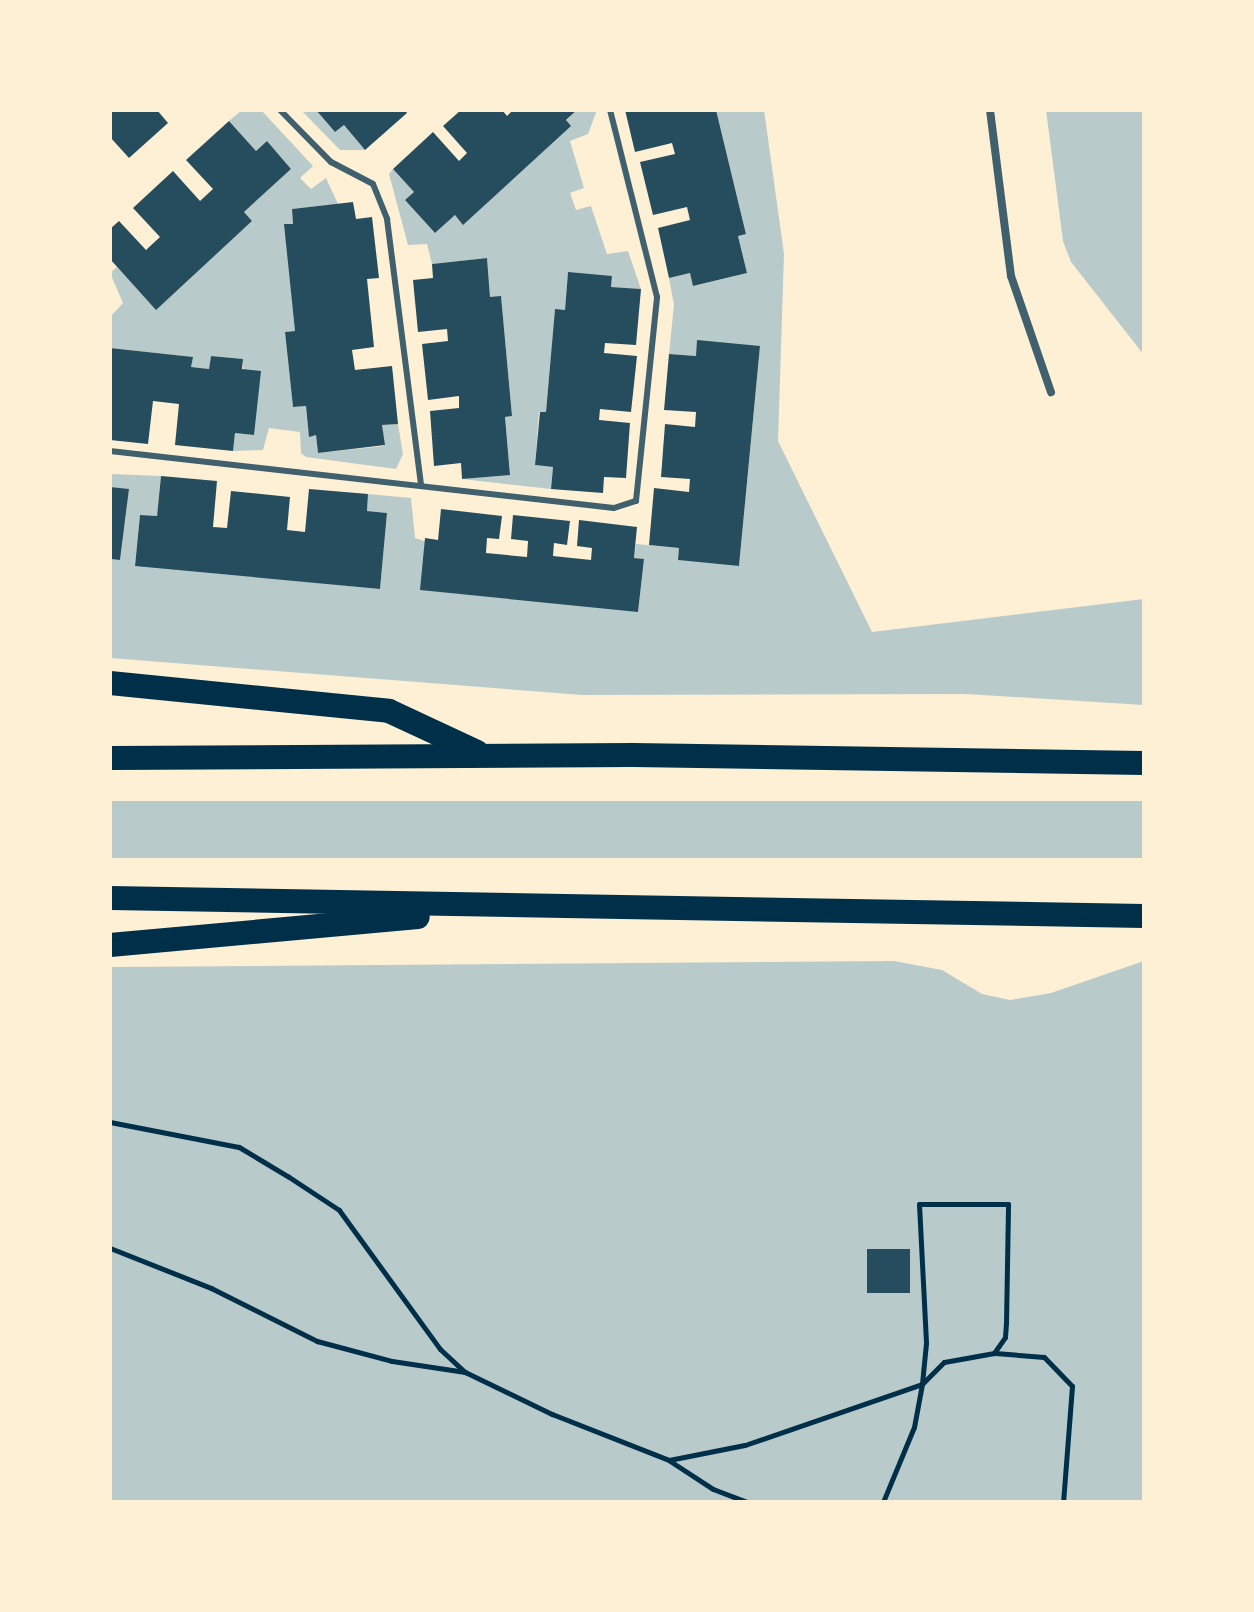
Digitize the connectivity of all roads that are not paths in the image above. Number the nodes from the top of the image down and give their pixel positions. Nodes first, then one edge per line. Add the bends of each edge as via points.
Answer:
1 (280, 110) edge
2 (610, 110) edge
3 (990, 110) edge
4 (1051, 392) dead end
5 (110, 451) edge
6 (421, 486) junction
7 (110, 683) edge
8 (483, 755) junction
9 (110, 758) edge
10 (1144, 763) edge
11 (110, 898) edge
12 (545, 906) junction
13 (1144, 916) edge
14 (110, 945) edge

1 - 6 lane via 331,162 373,184 387,219
2 - 6 lane via 657,297 636,501 614,508
3 - 4 street via 1011,276
5 - 6 lane
7 - 8 highway via 389,711
8 - 9 highway
8 - 10 highway
11 - 12 highway
12 - 13 highway
12 - 14 highway

